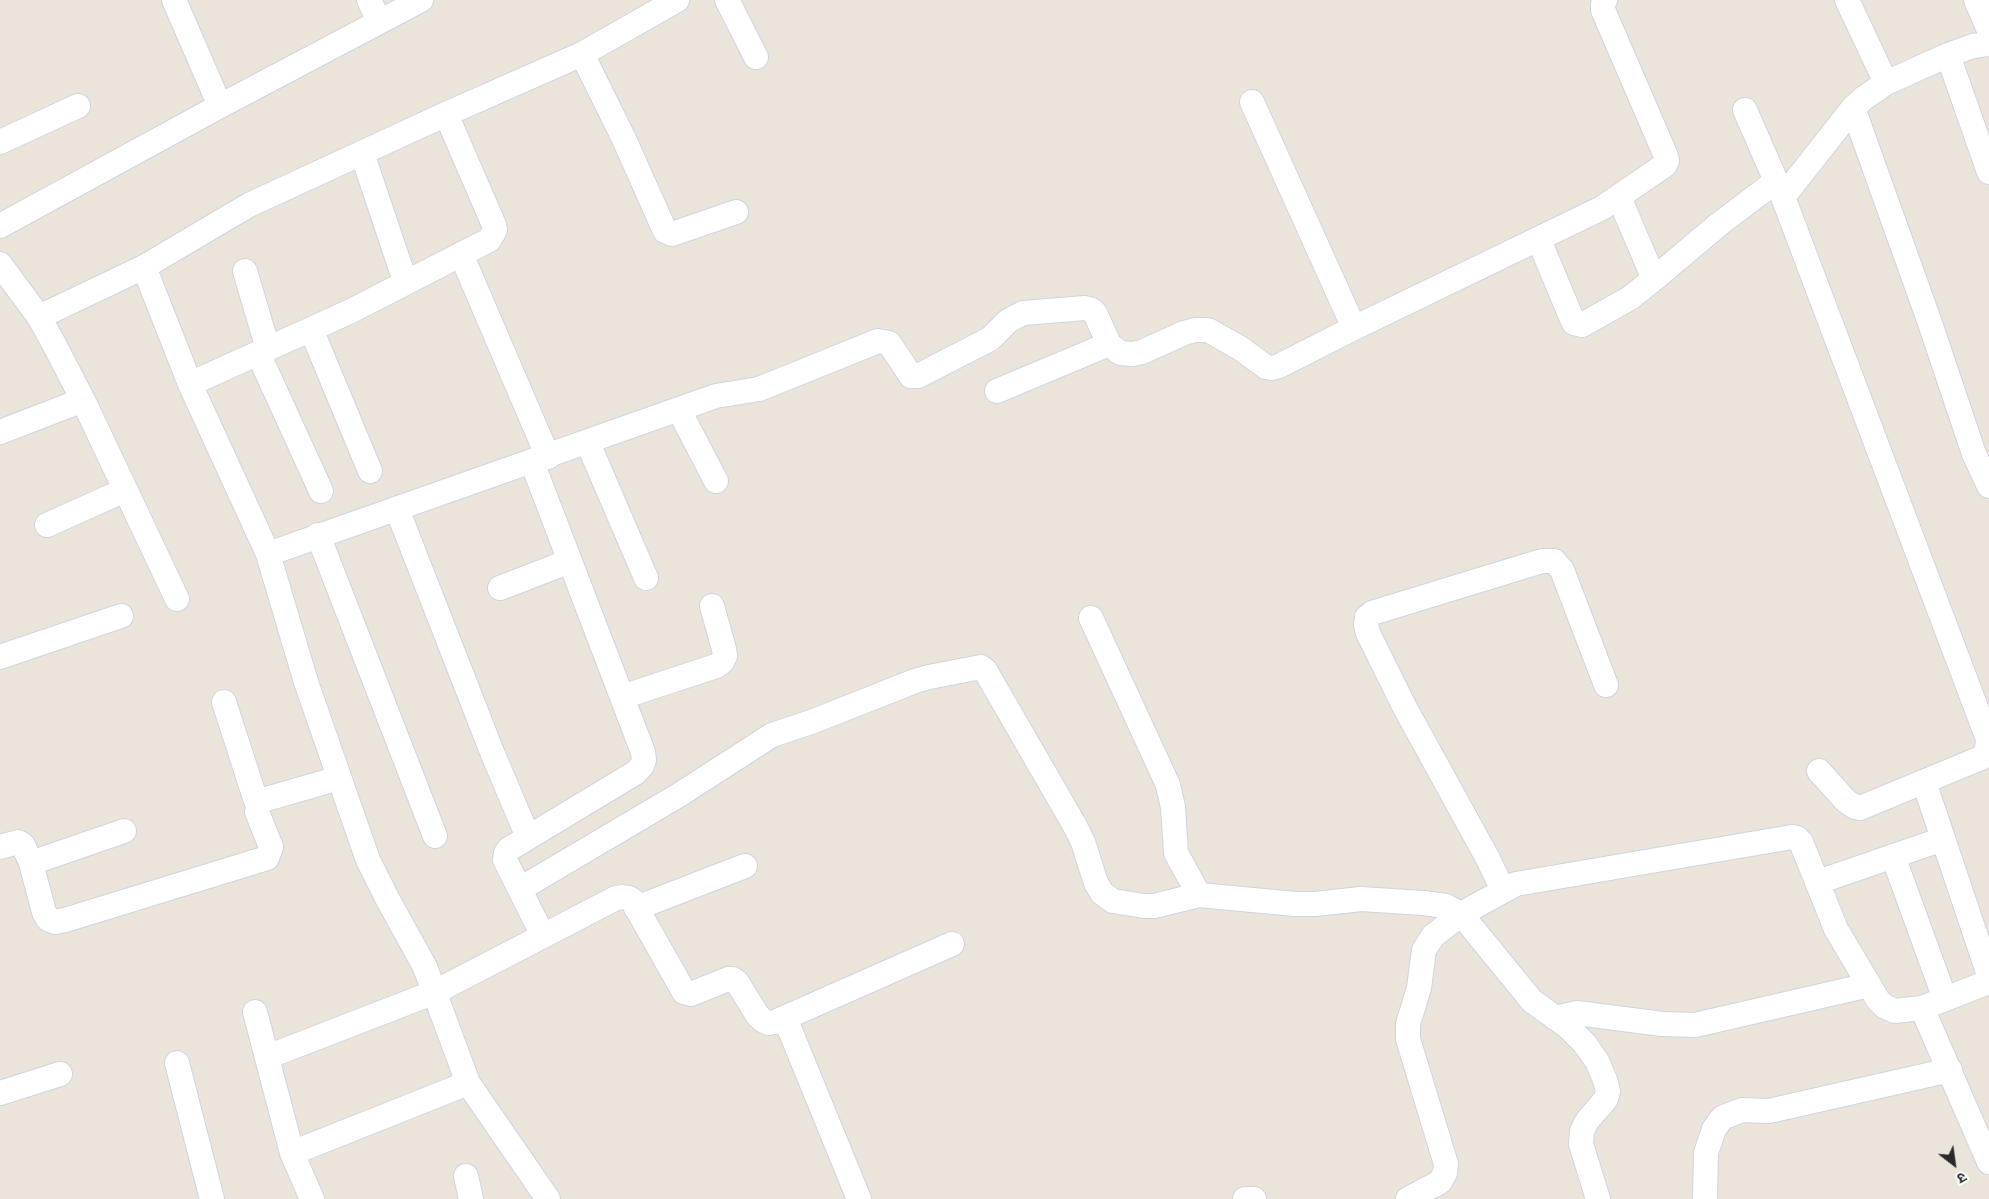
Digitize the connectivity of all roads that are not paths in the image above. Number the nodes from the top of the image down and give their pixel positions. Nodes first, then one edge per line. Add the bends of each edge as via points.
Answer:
1 (174, 0) edge
2 (369, 0) edge
3 (421, 0) edge
4 (677, 0) edge
5 (727, 0) edge
6 (1605, 0) edge
7 (1847, 0) edge
8 (1976, 0) edge
9 (379, 22) junction
10 (1989, 30) edge
11 (1989, 44) edge
12 (582, 54) junction
13 (1948, 55) junction
14 (756, 57) dead end
15 (1886, 83) junction
16 (1252, 102) dead end
17 (78, 106) dead end
18 (220, 106) junction
19 (1853, 108) junction
20 (1745, 110) dead end
21 (446, 114) junction
22 (0, 142) edge
23 (362, 153) junction
24 (1989, 172) edge
25 (1780, 189) junction
26 (1618, 198) junction
27 (736, 212) dead end
28 (0, 226) edge
29 (1539, 240) junction
30 (461, 254) junction
31 (0, 264) edge
32 (144, 267) junction
33 (245, 270) dead end
34 (1654, 279) junction
35 (406, 282) junction
36 (39, 317) junction
37 (1354, 328) junction
38 (311, 329) junction
39 (1109, 344) junction
40 (263, 351) junction
41 (190, 384) junction
42 (997, 391) dead end
43 (83, 400) junction
44 (679, 410) junction
45 (0, 432) edge
46 (588, 443) junction
47 (540, 459) junction
48 (370, 471) dead end
49 (716, 481) dead end
50 (1989, 486) edge
51 (126, 490) junction
52 (321, 491) dead end
53 (397, 509) junction
54 (47, 526) dead end
55 (318, 535) junction
56 (268, 554) junction
57 (570, 561) junction
58 (646, 578) dead end
59 (500, 588) dead end
60 (177, 599) dead end
61 (712, 606) dead end
62 (121, 616) dead end
63 (1091, 618) dead end
64 (0, 657) edge
65 (1606, 685) dead end
66 (622, 697) junction
67 (224, 702) dead end
68 (1819, 771) dead end
69 (339, 778) junction
70 (1924, 782) junction
71 (259, 804) junction
72 (124, 831) dead end
73 (435, 836) dead end
74 (528, 837) junction
75 (1943, 839) junction
76 (0, 847) edge
77 (1893, 856) junction
78 (31, 863) junction
79 (745, 866) dead end
80 (1818, 882) junction
81 (520, 889) junction
82 (1503, 890) junction
83 (1199, 895) junction
84 (636, 908) junction
85 (1461, 914) junction
86 (543, 936) junction
87 (952, 944) dead end
88 (1868, 985) junction
89 (435, 992) junction
90 (1944, 1000) junction
91 (1922, 1008) junction
92 (255, 1012) dead end
93 (785, 1018) junction
94 (1555, 1018) junction
95 (267, 1057) junction
96 (177, 1063) dead end
97 (1950, 1070) junction
98 (60, 1074) dead end
99 (468, 1083) junction
100 (0, 1093) edge
101 (292, 1153) junction
102 (1989, 1162) edge
103 (466, 1176) dead end
104 (309, 1198) edge
105 (212, 1199) edge
106 (471, 1199) edge
107 (548, 1199) edge
108 (860, 1199) edge
109 (1245, 1199) edge
110 (1254, 1199) edge
111 (1408, 1199) edge
112 (1598, 1199) edge
113 (1705, 1199) edge

1 - 18 street
2 - 9 street
3 - 9 street
4 - 12 street
5 - 14 street
6 - 26 street via 1603,10 1667,161
7 - 15 street
8 - 10 street
9 - 18 street
11 - 13 street
12 - 21 street
12 - 27 street via 665,232 672,234
13 - 15 street
13 - 24 street
15 - 19 street
16 - 37 street
17 - 22 street
18 - 28 street
19 - 25 street
19 - 50 street via 1974,454
20 - 25 street
21 - 23 street
21 - 30 street via 495,230 489,240
23 - 32 street via 249,206
23 - 35 street
25 - 34 street via 1718,225
25 - 70 street via 1988,738 1987,751 1981,758
26 - 29 street
26 - 34 street
29 - 34 street via 1572,319 1578,325 1615,308
29 - 37 street
30 - 35 street
30 - 47 street
31 - 36 street
32 - 36 street
32 - 41 street
33 - 40 street
35 - 38 street
36 - 43 street
37 - 39 street via 1272,368 1208,330 1184,333 1133,354 1120,353
38 - 40 street
38 - 48 street
39 - 42 street
39 - 44 street via 1092,310 1023,313 1008,321 990,339 918,376 911,376 889,343 878,341 759,389 716,396
40 - 41 street
40 - 52 street
41 - 56 street
43 - 45 street
43 - 51 street
44 - 46 street
44 - 49 street
46 - 47 street
46 - 58 street
47 - 53 street
47 - 57 street
51 - 54 street
51 - 60 street
53 - 55 street
53 - 74 street
55 - 56 street
55 - 73 street
56 - 69 street
57 - 59 street
57 - 66 street
61 - 66 street via 724,649 722,662
62 - 64 street
63 - 83 street via 1168,785 1176,853
65 - 82 street via 1562,570 1554,562 1542,561 1367,617 1368,633 1404,706
66 - 74 street via 642,752 642,766
67 - 71 street
68 - 70 street via 1846,801 1860,808
69 - 71 street via 263,800
69 - 89 street via 368,860
70 - 75 street
71 - 78 street via 257,812 270,848 267,858 65,920 55,922 48,919
72 - 78 street
74 - 81 street via 506,853 505,860
75 - 77 street
75 - 90 street via 1988,972 1986,984
76 - 78 street via 18,842 23,845
77 - 80 street
77 - 90 street
79 - 84 street
80 - 82 street via 1801,842 1792,837 1530,881
80 - 88 street via 1836,929
81 - 83 street via 679,795 772,734 914,682 978,667 985,670 1084,842 1102,893 1113,901 1144,906
81 - 86 street
82 - 85 street
83 - 85 street via 1295,904 1360,899 1423,903 1446,906
84 - 86 street via 628,898 616,898
84 - 93 street via 684,992 691,994 733,979 764,1021 775,1022
85 - 94 street via 1532,1001
85 - 111 street via 1434,936 1424,950 1420,988 1408,1024 1408,1039 1446,1164 1440,1182
86 - 89 street
87 - 93 street
88 - 91 street via 1878,1000 1890,1009
88 - 94 street via 1695,1025 1577,1013
89 - 95 street
89 - 99 street
90 - 91 street
91 - 97 street
92 - 95 street
93 - 108 street
94 - 112 street via 1585,1044 1597,1061 1608,1092 1582,1131 1581,1144
95 - 101 street
96 - 105 street
97 - 102 street
97 - 113 street via 1769,1111 1742,1110 1722,1118 1714,1129 1706,1153
98 - 100 street
99 - 101 street
99 - 107 street
101 - 104 street
103 - 106 street
109 - 110 street

